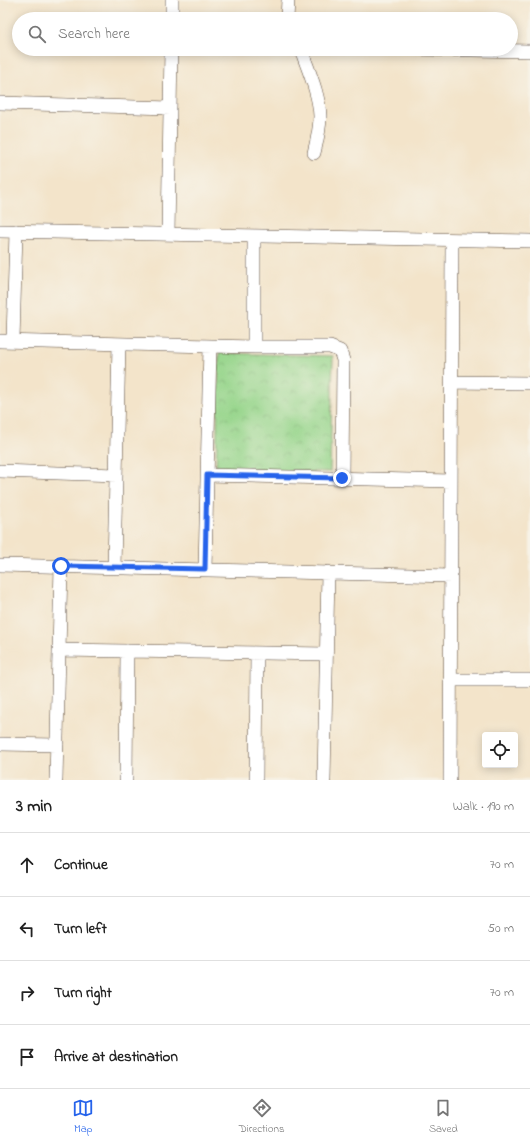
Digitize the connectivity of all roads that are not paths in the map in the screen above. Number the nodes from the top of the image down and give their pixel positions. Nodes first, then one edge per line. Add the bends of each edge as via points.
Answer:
1 (172, 0) edge
2 (288, 0) edge
3 (172, 12) edge
4 (287, 12) edge
5 (518, 51) edge
6 (530, 51) edge
7 (171, 56) edge
8 (303, 56) edge
9 (0, 104) edge
10 (170, 108) junction
11 (314, 153) dead end
12 (0, 231) edge
13 (16, 231) junction
14 (168, 234) junction
15 (254, 236) junction
16 (452, 240) junction
17 (530, 241) edge
18 (6, 341) edge
19 (119, 344) junction
20 (210, 346) junction
21 (254, 347) junction
22 (452, 382) junction
23 (530, 383) edge
24 (0, 471) edge
25 (116, 475) junction
26 (207, 475) junction
27 (342, 478) junction
28 (451, 481) junction
29 (0, 564) edge
30 (61, 566) junction
31 (114, 567) junction
32 (205, 569) junction
33 (328, 572) junction
34 (451, 576) junction
35 (59, 650) junction
36 (127, 651) junction
37 (257, 653) junction
38 (326, 654) junction
39 (450, 680) junction
40 (530, 680) edge
41 (0, 744) edge
42 (57, 745) junction
43 (254, 779) edge
44 (56, 780) edge
45 (126, 780) edge
46 (324, 780) edge
47 (450, 780) edge

1 - 3 street
2 - 4 street
5 - 6 street
7 - 10 street
8 - 11 street via 320,115
9 - 10 street
10 - 14 street
12 - 13 street
13 - 14 street
13 - 18 street
14 - 15 street
15 - 16 street
15 - 21 street
16 - 17 street
16 - 22 street
18 - 19 street
19 - 20 street
19 - 25 street
20 - 21 street
20 - 26 street
21 - 27 street via 330,347 340,350 343,360
22 - 23 street
22 - 28 street
24 - 25 street
25 - 31 street
26 - 27 street
26 - 32 street
27 - 28 street
28 - 34 street
29 - 30 street
30 - 31 street
30 - 35 street
31 - 32 street
32 - 33 street
33 - 34 street
33 - 38 street
34 - 39 street
35 - 36 street
35 - 42 street
36 - 37 street
36 - 45 street
37 - 38 street
37 - 43 street
38 - 46 street
39 - 40 street
39 - 47 street
41 - 42 street
42 - 44 street

